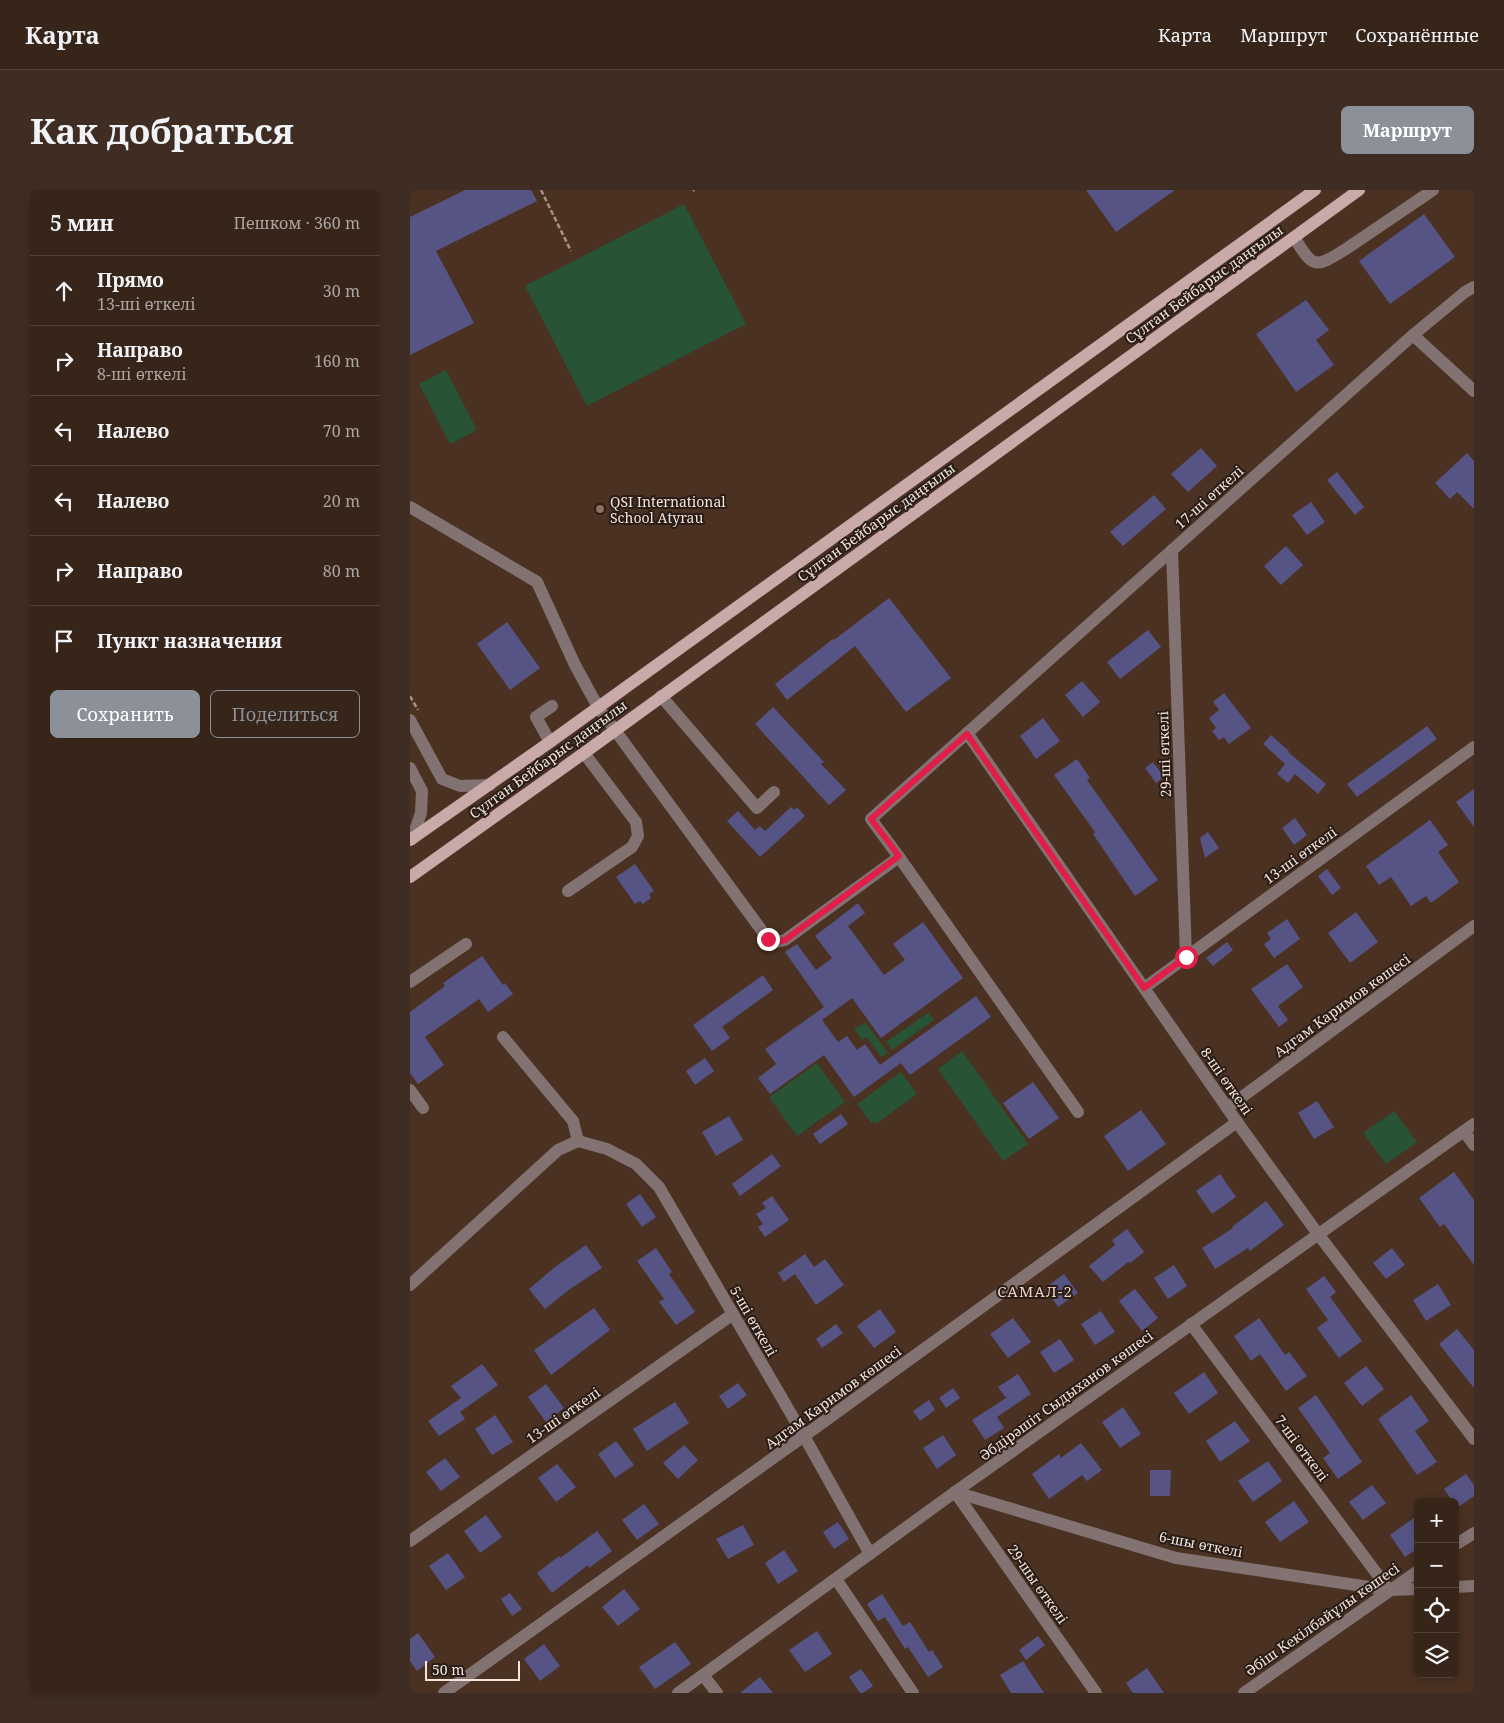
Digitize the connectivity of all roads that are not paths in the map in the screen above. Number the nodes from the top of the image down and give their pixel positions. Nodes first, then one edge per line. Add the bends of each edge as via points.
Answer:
1 (1315, 190) edge
2 (1359, 190) edge
3 (1433, 190) edge
4 (1294, 237) junction
5 (1474, 287) edge
6 (1413, 335) junction
7 (1474, 391) edge
8 (410, 507) edge
9 (1172, 550) junction
10 (661, 696) junction
11 (552, 706) dead end
12 (598, 707) junction
13 (410, 720) edge
14 (614, 730) junction
15 (967, 734) junction
16 (550, 742) junction
17 (1474, 747) edge
18 (584, 752) junction
19 (410, 768) edge
20 (490, 785) junction
21 (774, 792) dead end
22 (411, 840) edge
23 (899, 856) junction
24 (410, 877) edge
25 (568, 891) dead end
26 (1474, 926) edge
27 (466, 944) dead end
28 (1186, 957) junction
29 (410, 982) edge
30 (1144, 988) junction
31 (503, 1037) dead end
32 (410, 1090) edge
33 (423, 1108) dead end
34 (1227, 1108) junction
35 (1078, 1112) dead end
36 (1237, 1122) junction
37 (1469, 1128) edge
38 (578, 1141) junction
39 (1474, 1145) edge
40 (1318, 1234) junction
41 (410, 1285) edge
42 (733, 1314) junction
43 (1191, 1324) junction
44 (804, 1436) junction
45 (1474, 1439) edge
46 (955, 1492) junction
47 (1474, 1533) edge
48 (410, 1541) edge
49 (1458, 1543) edge
50 (870, 1554) junction
51 (1414, 1574) edge
52 (836, 1579) junction
53 (1474, 1586) edge
54 (1459, 1587) edge
55 (1414, 1588) edge
56 (1389, 1590) junction
57 (704, 1674) junction
58 (444, 1693) edge
59 (678, 1693) edge
60 (717, 1693) edge
61 (913, 1693) edge
62 (1096, 1693) edge
63 (1244, 1693) edge

1 - 12 main road, Сұлтан Бейбарыс даңғылы
2 - 4 main road, Сұлтан Бейбарыс даңғылы
3 - 4 street via 1346,249 1318,263 1308,259
4 - 10 main road, Сұлтан Бейбарыс даңғылы
5 - 6 street, 17-ші өткелі
6 - 7 street
6 - 9 street, 17-ші өткелі
8 - 12 street via 537,582
9 - 15 street, 17-ші өткелі
9 - 28 street, 29-ші өткелі
10 - 14 main road, Сұлтан Бейбарыс даңғылы
10 - 21 street via 757,808
11 - 16 street via 536,717
12 - 14 street
12 - 16 main road, Сұлтан Бейбарыс даңғылы
13 - 20 street via 442,779 460,786
14 - 18 main road, Сұлтан Бейбарыс даңғылы
14 - 23 street via 768,939 776,942 785,940
15 - 23 street, 17-ші өткелі via 871,819
15 - 30 street, 8-ші өткелі
16 - 20 main road, Сұлтан Бейбарыс даңғылы
17 - 28 street, 13-ші өткелі
18 - 24 main road, Сұлтан Бейбарыс даңғылы
18 - 25 street via 636,822 638,836 632,847
19 - 22 street via 422,791 421,813
20 - 22 main road, Сұлтан Бейбарыс даңғылы
23 - 35 street
26 - 34 street, Адгам Каримов көшесі
27 - 29 street
28 - 30 street, 13-ші өткелі
30 - 34 street, 8-ші өткелі
31 - 38 street via 573,1121
32 - 33 street
34 - 36 street, 8-ші өткелі
36 - 40 street, 8-ші өткелі
36 - 44 street, Адгам Каримов көшесі
37 - 39 street
37 - 40 street, Әбдірәшіт Сыдыханов көшесі
38 - 41 street via 558,1150
38 - 42 street, 5-ші өткелі via 607,1149 636,1164 659,1187
40 - 43 street, Әбдірәшіт Сыдыханов көшесі
40 - 45 street, 8-ші өткелі
42 - 44 street, 5-ші өткелі
42 - 48 street, 13-ші өткелі
43 - 46 street, Әбдірәшіт Сыдыханов көшесі
43 - 56 street, 7-ші өткелі
44 - 50 street, 5-ші өткелі
44 - 58 street, Адгам Каримов көшесі
46 - 50 street, Әбдірәшіт Сыдыханов көшесі
46 - 56 street, 6-шы өткелі via 1176,1558
46 - 62 street, 29-шы өткелі
47 - 49 street
50 - 52 street, Әбдірәшіт Сыдыханов көшесі
51 - 56 street, Әбіш Кекілбайұлы көшесі
52 - 57 street, Әбдірәшіт Сыдыханов көшесі
52 - 61 street
53 - 54 street
55 - 56 street, 6-шы өткелі
56 - 63 street, Әбіш Кекілбайұлы көшесі
57 - 59 street, Әбдірәшіт Сыдыханов көшесі
57 - 60 street

